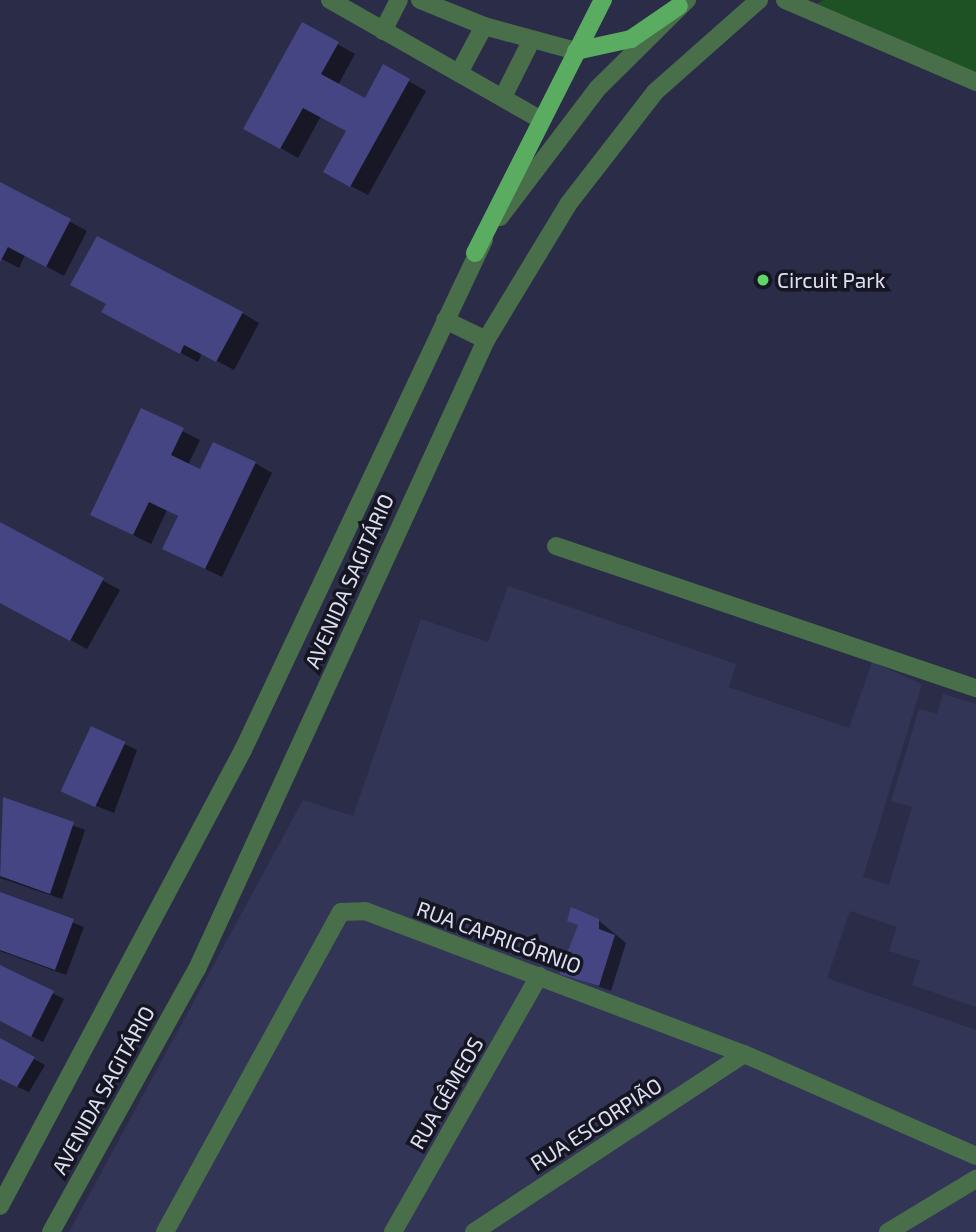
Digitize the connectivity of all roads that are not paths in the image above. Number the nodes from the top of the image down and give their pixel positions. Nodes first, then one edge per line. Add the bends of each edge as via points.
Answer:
1 (330, 0) edge
2 (399, 0) edge
3 (420, 0) edge
4 (603, 0) edge
5 (759, 0) edge
6 (785, 0) edge
7 (682, 3) edge
8 (484, 26) junction
9 (383, 31) junction
10 (531, 41) junction
11 (576, 51) junction
12 (459, 73) junction
13 (976, 82) edge
14 (503, 97) junction
15 (541, 120) junction
16 (475, 253) junction
17 (445, 320) junction
18 (486, 340) junction
19 (556, 546) dead end
20 (976, 688) edge
21 (539, 976) junction
22 (744, 1054) junction
23 (976, 1156) edge
24 (976, 1179) edge
25 (0, 1206) edge
26 (51, 1232) edge
27 (164, 1232) edge
28 (393, 1232) edge
29 (474, 1232) edge
30 (888, 1232) edge

1 - 9 street
2 - 9 street
3 - 8 street
4 - 11 main road
5 - 18 street, AVENIDA SAGITÁRIO via 655,92 569,203
6 - 13 street
7 - 11 main road via 631,38
7 - 16 street, AVENIDA SAGITÁRIO via 597,89
8 - 10 street
8 - 12 street
9 - 12 street
10 - 11 street
10 - 14 street
11 - 15 main road
12 - 14 street
14 - 15 street
15 - 16 main road
16 - 17 street, AVENIDA SAGITÁRIO
17 - 18 street
17 - 25 street, AVENIDA SAGITÁRIO via 243,750
18 - 26 street, AVENIDA SAGITÁRIO via 197,969
19 - 20 street
21 - 22 street, RUA CAPRICÓRNIO
21 - 27 street, RUA CAPRICÓRNIO via 365,911 341,912
21 - 28 street, RUA GÊMEOS
22 - 23 street, RUA CAPRICÓRNIO
22 - 29 street, RUA ESCORPIÃO
24 - 30 street

